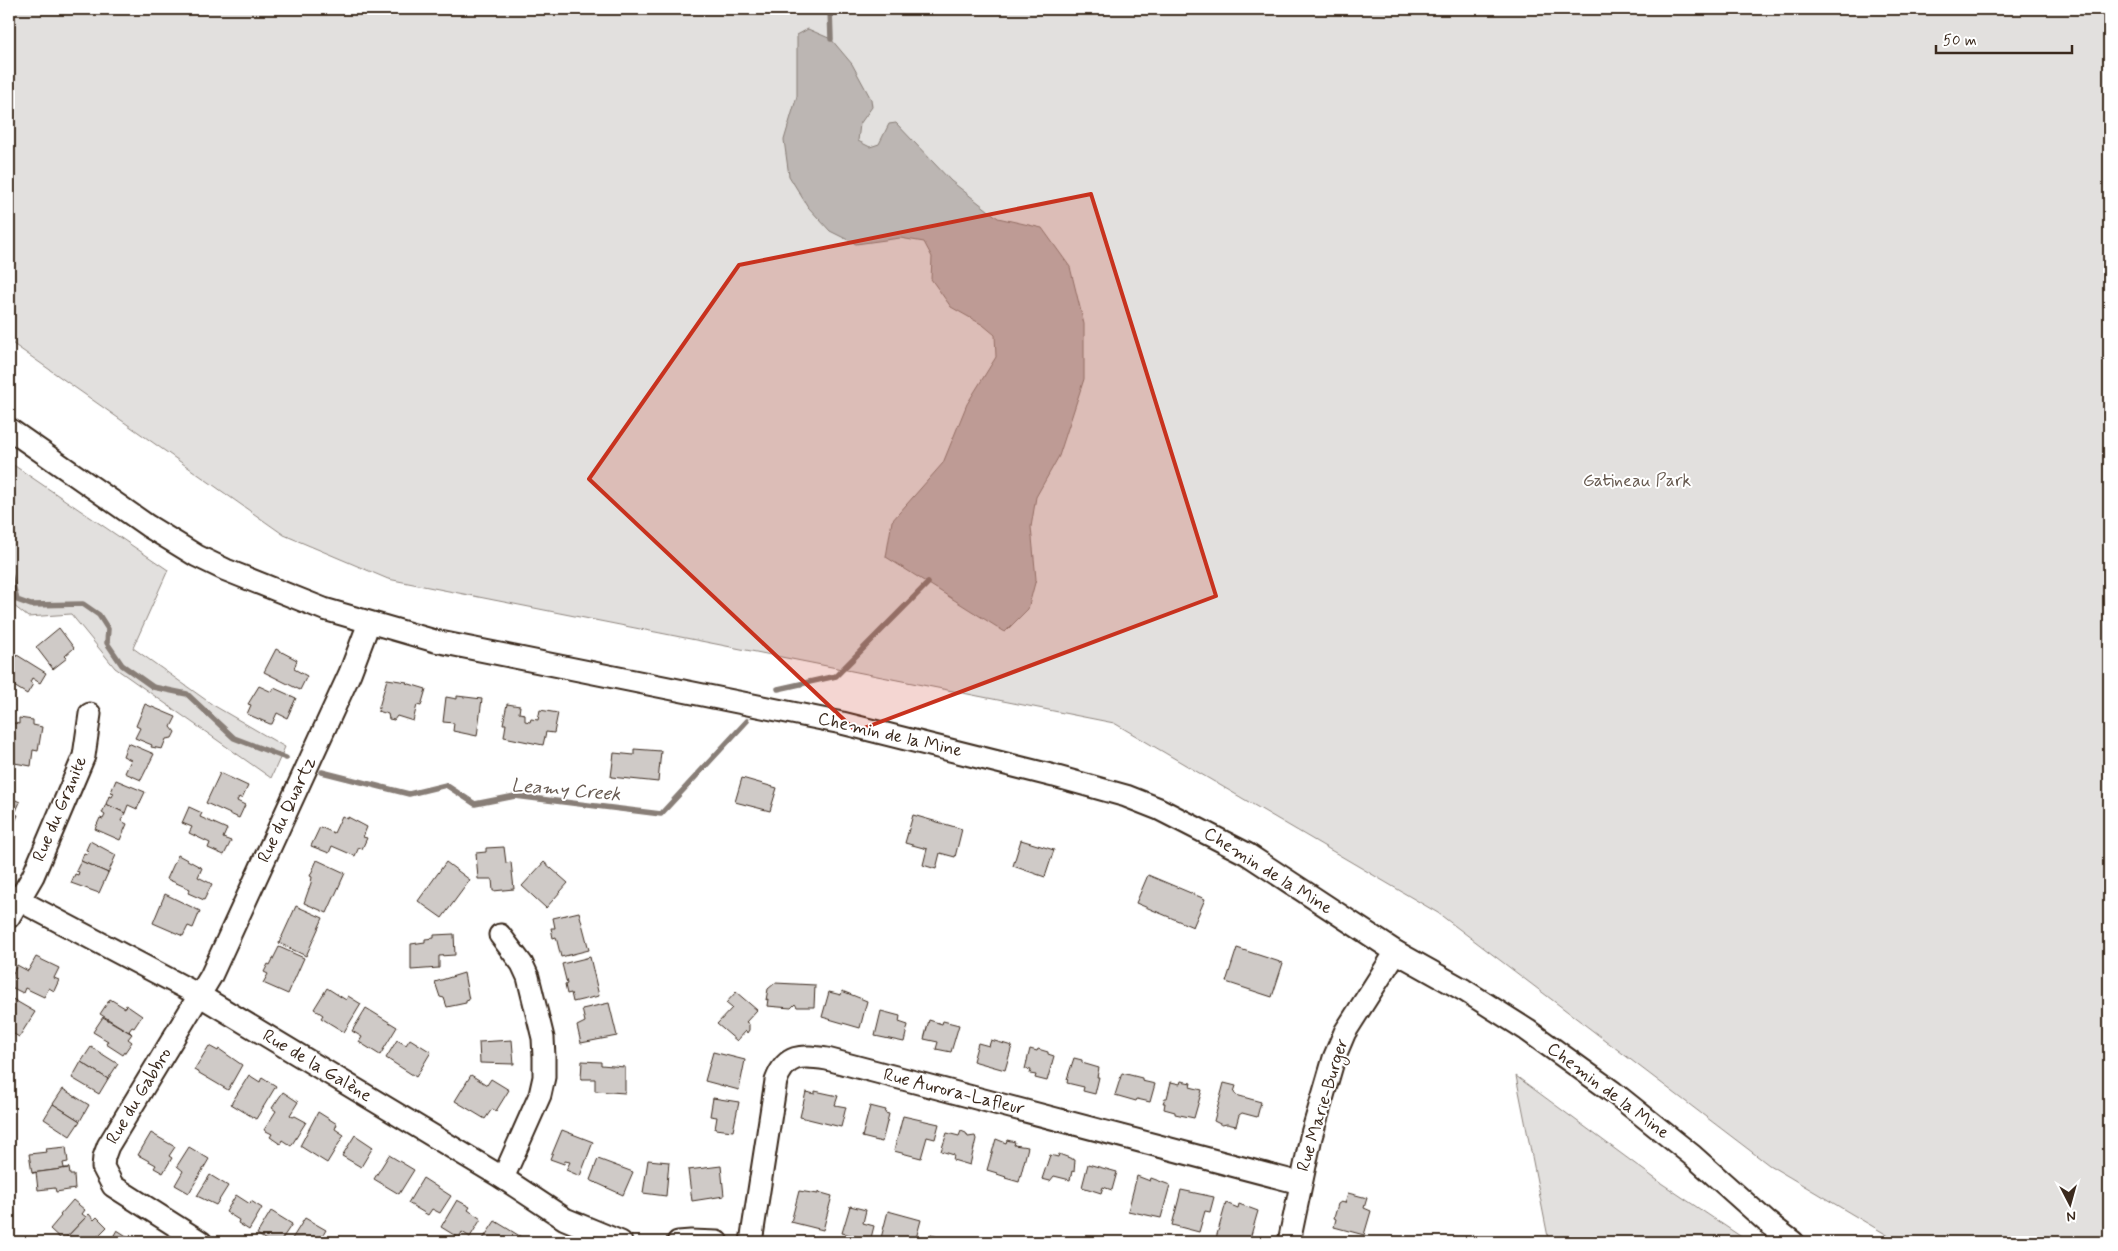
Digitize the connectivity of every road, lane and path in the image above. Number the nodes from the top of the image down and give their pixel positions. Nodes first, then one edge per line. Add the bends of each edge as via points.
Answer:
1 (9, 429) edge
2 (369, 623) junction
3 (90, 714) dead end
4 (12, 904) edge
5 (500, 935) dead end
6 (1396, 952) junction
7 (199, 995) junction
8 (503, 1178) junction
9 (1300, 1183) junction
10 (201, 1242) edge
11 (621, 1242) edge
12 (678, 1242) edge
13 (717, 1242) edge
14 (751, 1242) edge
15 (1289, 1242) edge
16 (1794, 1242) edge

1 - 2 street, Chemin de la Mine via 148,526 197,556 324,609
2 - 6 street, Chemin de la Mine via 435,641 842,722 1126,796 1159,809 1247,854
2 - 7 street, Rue du Quartz via 350,674 211,976
3 - 4 street, Rue du Granite via 84,756 33,876
4 - 7 street, Rue de la Galène
5 - 8 street via 528,977 543,1038 544,1057 540,1095
6 - 9 street, Rue Marie-Burger via 1345,1032 1334,1058
6 - 16 street, Chemin de la Mine via 1495,1009 1567,1057 1693,1156
7 - 8 street, Rue de la Galène
7 - 10 street, Rue du Gabbro via 108,1146 103,1167 107,1178 121,1193
8 - 11 street, Rue de la Galène via 565,1219
9 - 14 street, Rue Aurora-Lafleur via 827,1059 800,1057 788,1061 776,1081
9 - 15 street, Rue Marie-Burger
12 - 13 street

